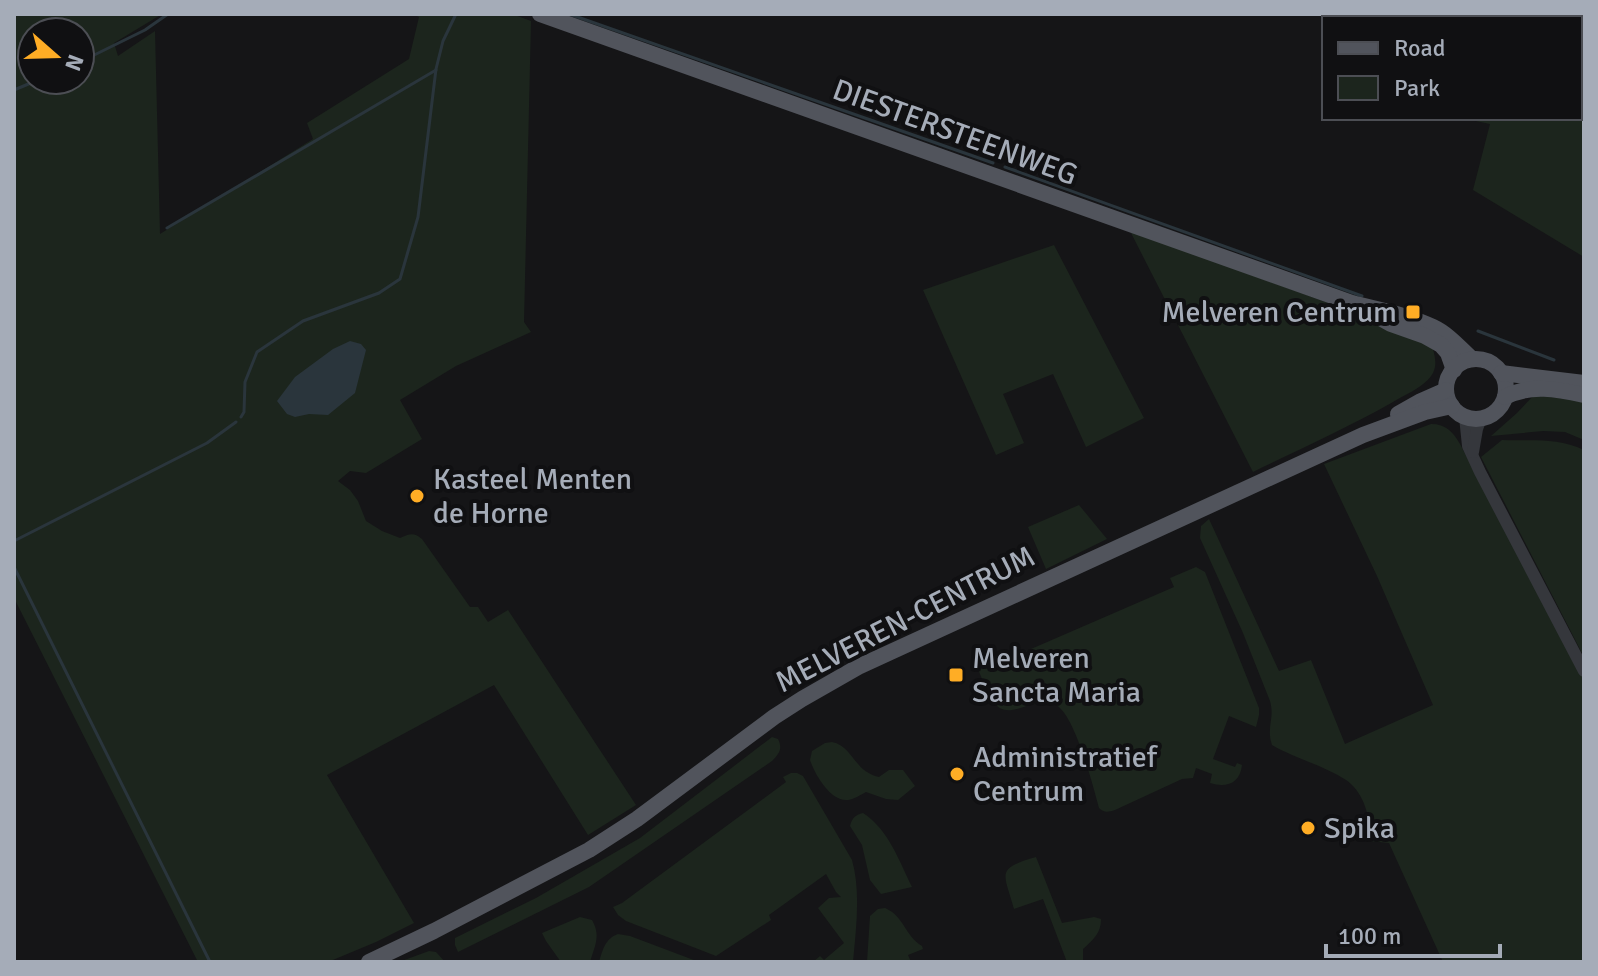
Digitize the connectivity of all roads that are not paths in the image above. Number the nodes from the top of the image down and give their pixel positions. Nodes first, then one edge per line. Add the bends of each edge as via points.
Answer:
1 (540, 14) edge
2 (1352, 303) junction
3 (1472, 359) junction
4 (1454, 370) junction
5 (1501, 373) junction
6 (1584, 383) edge
7 (1584, 395) edge
8 (1505, 397) junction
9 (1461, 408) junction
10 (1584, 671) edge
11 (369, 962) edge

1 - 2 main road, DIESTERSTEENWEG
2 - 3 main road, DIESTERSTEENWEG via 1434,327
2 - 4 main road, DIESTERSTEENWEG via 1441,345
3 - 4 main road
3 - 5 main road via 1486,361
4 - 9 main road via 1447,383
5 - 6 main road
5 - 8 main road
7 - 8 main road via 1530,388
8 - 9 main road via 1488,416
9 - 10 street via 1477,429 1473,455 1480,472
9 - 11 main road, MELVEREN-CENTRUM via 1421,401 1363,435 858,667 774,717 589,850

